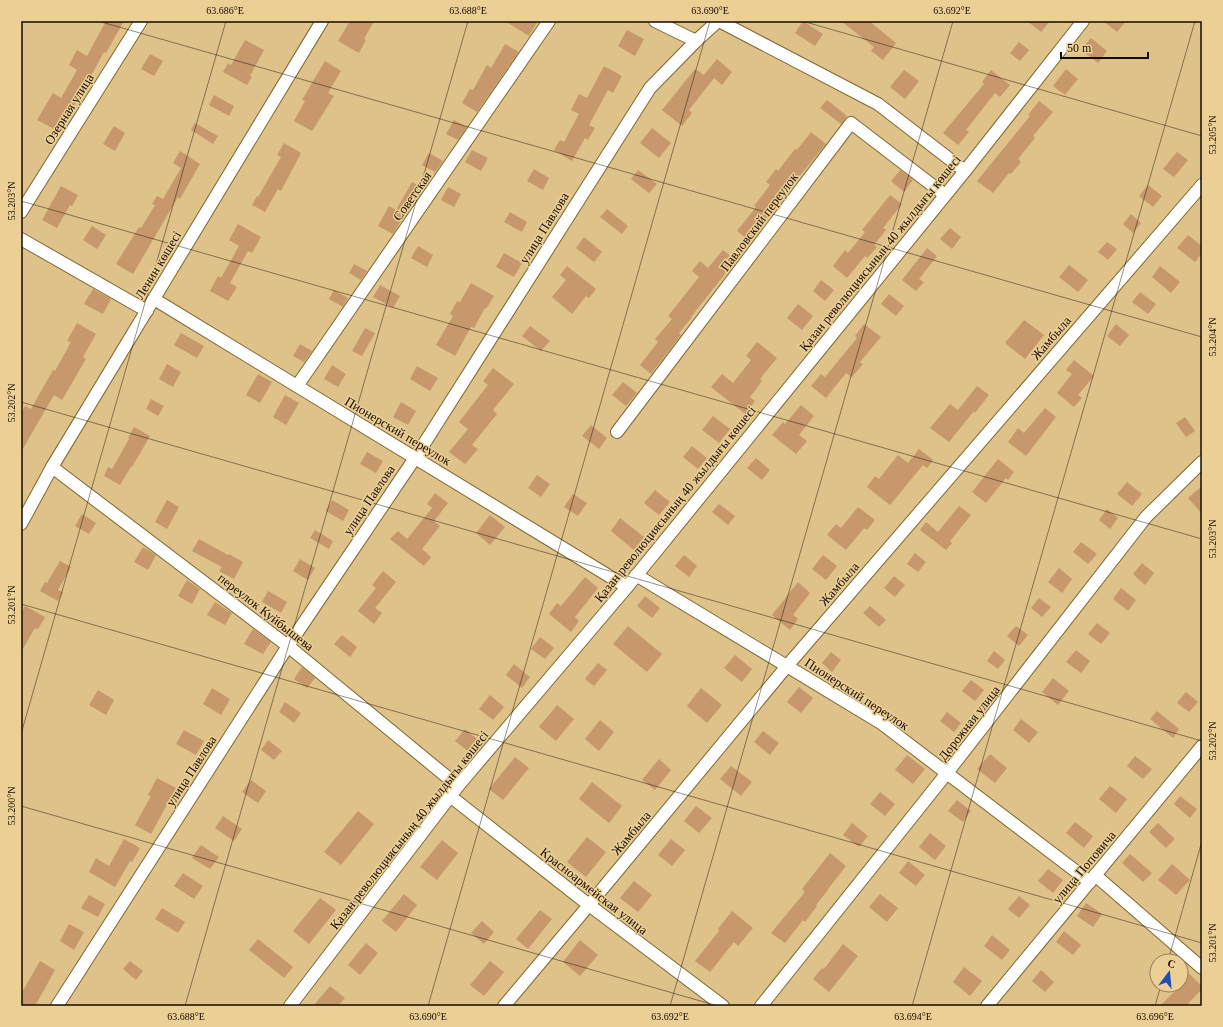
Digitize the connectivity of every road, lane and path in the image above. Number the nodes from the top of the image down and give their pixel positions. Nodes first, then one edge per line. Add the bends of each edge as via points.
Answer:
1 (141, 21) edge
2 (322, 21) edge
3 (549, 21) edge
4 (655, 21) edge
5 (718, 21) edge
6 (1083, 21) edge
7 (696, 41) junction
8 (965, 171) junction
9 (1202, 185) edge
10 (945, 195) junction
11 (21, 212) edge
12 (21, 238) edge
13 (154, 299) junction
14 (147, 311) junction
15 (297, 386) junction
16 (617, 432) dead end
17 (415, 458) junction
18 (1202, 462) edge
19 (52, 467) junction
20 (21, 524) edge
21 (636, 575) junction
22 (627, 587) junction
23 (288, 646) junction
24 (787, 666) junction
25 (1202, 746) edge
26 (947, 773) junction
27 (458, 786) junction
28 (450, 796) junction
29 (1092, 879) junction
30 (589, 906) junction
31 (1202, 968) edge
32 (57, 1006) edge
33 (290, 1006) edge
34 (504, 1006) edge
35 (723, 1006) edge
36 (761, 1006) edge
37 (987, 1006) edge

1 - 11 street, Озерная улица
2 - 13 street, Ленин көшесі
3 - 15 street, Советская
4 - 7 street
5 - 7 street, улица Павлова
5 - 8 street via 878,104
6 - 8 street, Қазан революциясының 40 жылдығы көшесі
7 - 17 street, улица Павлова via 650,88
8 - 10 street, Қазан революциясының 40 жылдығы көшесі
9 - 24 street, Жамбыла
10 - 16 street, Павловский переулок via 851,123
10 - 21 street, Қазан революциясының 40 жылдығы көшесі
12 - 14 street
13 - 14 street, Ленин көшесі
13 - 15 street, Пионерский переулок
14 - 19 street, Ленин көшесі
15 - 17 street, Пионерский переулок
17 - 22 street, Пионерский переулок
17 - 23 street, улица Павлова
18 - 26 street, Дорожная улица via 1146,517
19 - 20 street, Ленин көшесі
19 - 23 street, переулок Куйбышева
21 - 22 street, Қазан революциясының 40 жылдығы көшесі
21 - 24 street, Пионерский переулок
22 - 27 street, Қазан революциясының 40 жылдығы көшесі
23 - 27 street, переулок Куйбышева
23 - 32 street, улица Павлова
24 - 26 street, Пионерский переулок via 881,723
24 - 30 street, Жамбыла
25 - 29 street, улица Поповича
26 - 29 street, Пионерский переулок
26 - 36 street, Дорожная улица
27 - 28 street, Қазан революциясының 40 жылдығы көшесі
28 - 30 street, Красноармейская улица
28 - 33 street, Қазан революциясының 40 жылдығы көшесі
29 - 31 street, Пионерский переулок
29 - 37 street, улица Поповича
30 - 34 street, Жамбыла
30 - 35 street, Красноармейская улица

